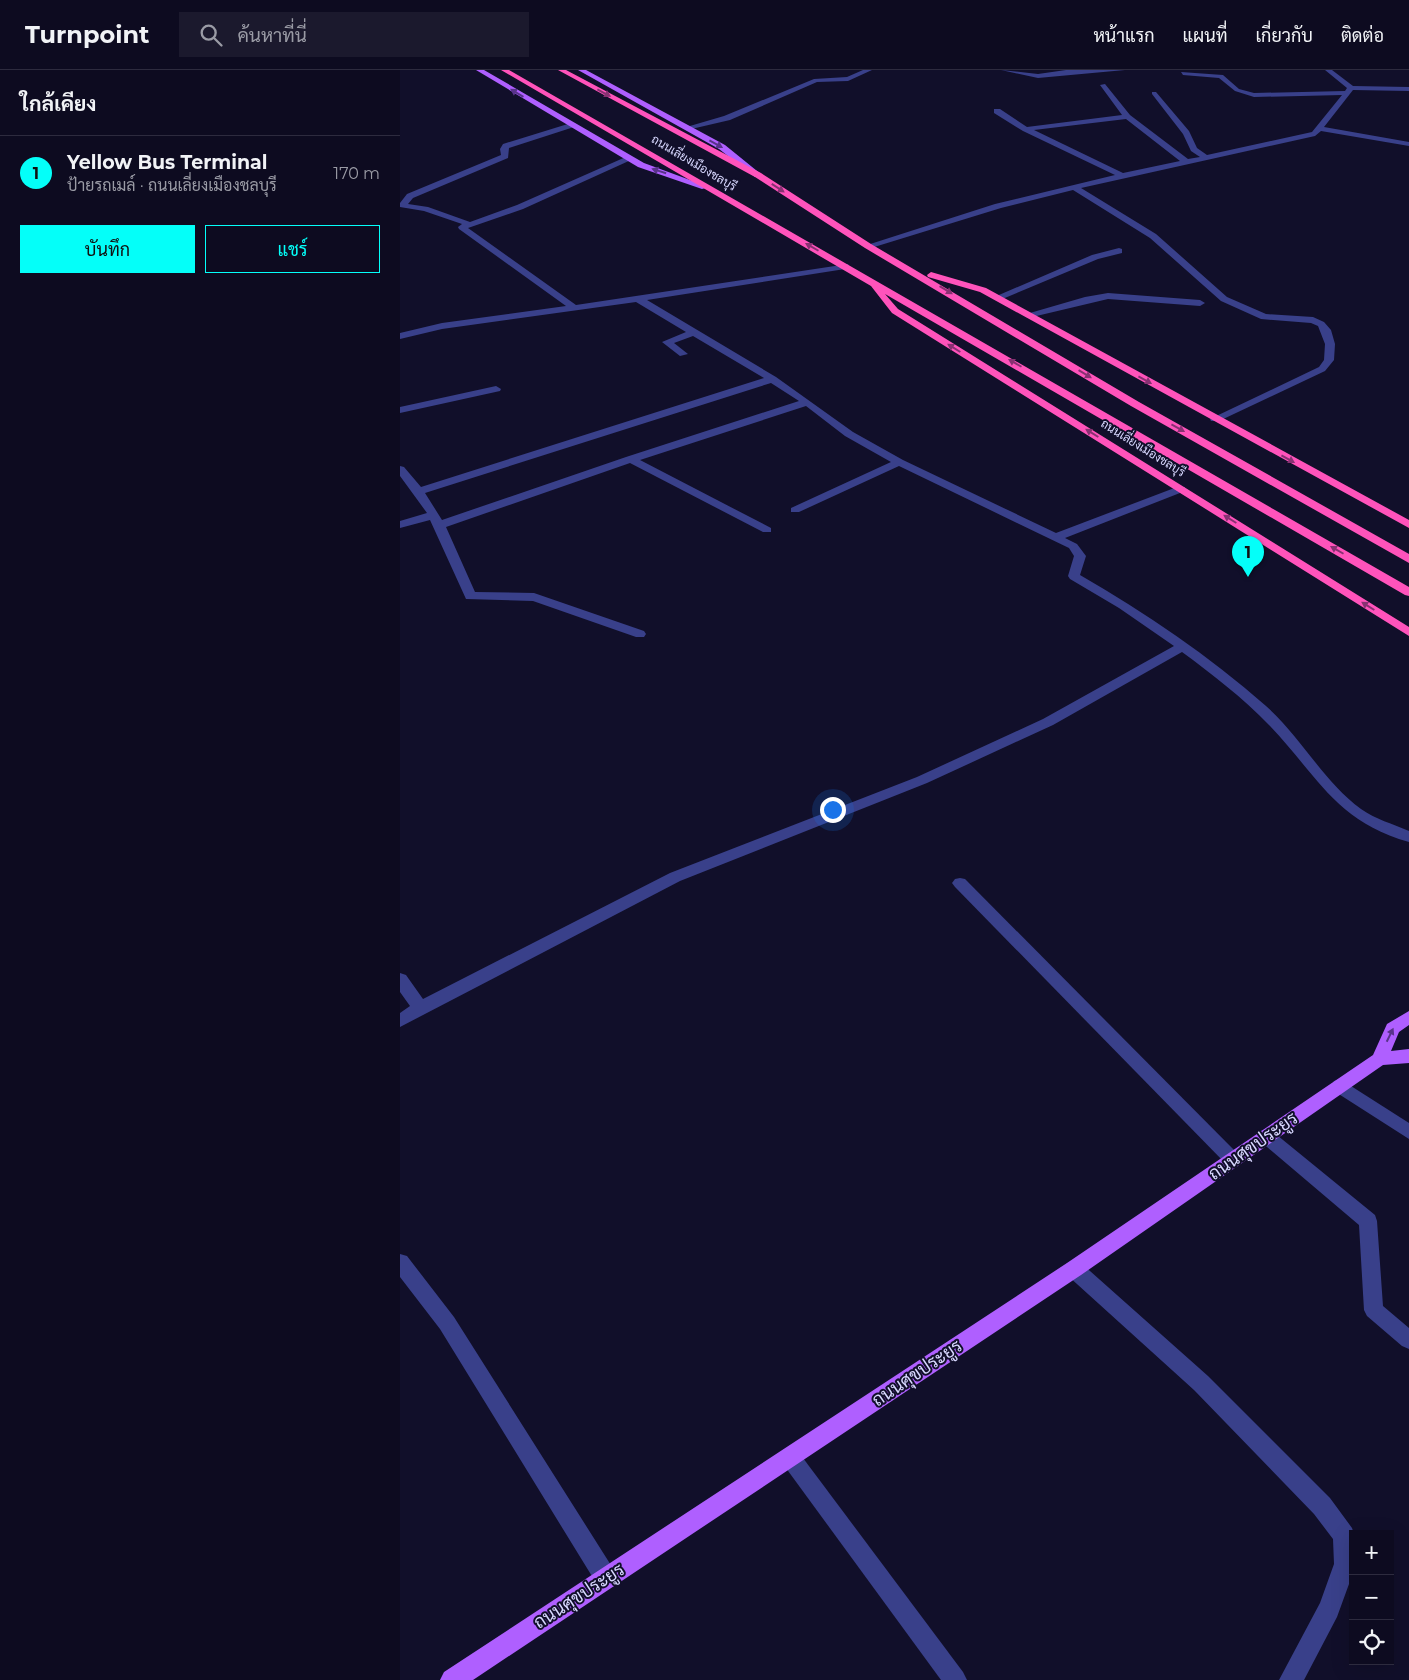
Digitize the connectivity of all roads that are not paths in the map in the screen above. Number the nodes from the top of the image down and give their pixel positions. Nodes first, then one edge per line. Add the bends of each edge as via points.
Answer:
1 (479, 70) edge
2 (504, 70) edge
3 (561, 70) edge
4 (581, 70) edge
5 (869, 70) edge
6 (1004, 70) edge
7 (1122, 70) edge
8 (1328, 70) edge
9 (1183, 74) dead end
10 (1103, 85) dead end
11 (1409, 89) edge
12 (1349, 90) junction
13 (1154, 93) dead end
14 (997, 111) dead end
15 (1127, 117) junction
16 (571, 125) junction
17 (687, 128) junction
18 (1026, 129) junction
19 (1320, 129) junction
20 (1409, 144) edge
21 (628, 158) junction
22 (1208, 159) junction
23 (1188, 163) junction
24 (758, 175) junction
25 (1123, 176) junction
26 (705, 187) junction
27 (1074, 187) junction
28 (402, 205) edge
29 (469, 224) junction
30 (868, 246) junction
31 (1119, 251) dead end
32 (845, 266) junction
33 (913, 270) junction
34 (870, 280) junction
35 (996, 298) junction
36 (638, 299) junction
37 (1200, 303) dead end
38 (575, 308) junction
39 (1028, 315) junction
40 (695, 332) junction
41 (400, 336) edge
42 (683, 354) dead end
43 (772, 379) junction
44 (496, 389) dead end
45 (807, 402) junction
46 (400, 410) edge
47 (1215, 419) junction
48 (630, 459) junction
49 (899, 462) junction
50 (400, 469) edge
51 (1181, 489) junction
52 (419, 491) junction
53 (795, 510) dead end
54 (437, 520) junction
55 (400, 525) edge
56 (1409, 525) edge
57 (767, 530) dead end
58 (1055, 538) junction
59 (1409, 558) edge
60 (1409, 592) edge
61 (1409, 632) edge
62 (640, 634) dead end
63 (1183, 646) junction
64 (1409, 837) edge
65 (960, 882) dead end
66 (400, 979) edge
67 (420, 1008) junction
68 (1409, 1017) edge
69 (400, 1021) edge
70 (1409, 1056) edge
71 (1379, 1059) junction
72 (1340, 1086) junction
73 (1409, 1132) edge
74 (1266, 1136) junction
75 (1233, 1160) junction
76 (400, 1262) edge
77 (1074, 1269) junction
78 (1409, 1340) edge
79 (790, 1457) junction
80 (606, 1578) junction
81 (452, 1680) edge
82 (955, 1680) edge
83 (1292, 1680) edge

16 -> 1 main road
2 - 26 highway, ถนนเลี่ยงเมืองชลบุรี
3 -> 24 highway, ถนนเลี่ยงเมืองชลบุรี
4 - 17 main road
5 - 17 street via 848,79 816,80 727,118
6 - 7 street via 1038,76
8 - 12 street
9 - 12 street via 1221,76 1237,90 1254,95
10 - 15 street
11 - 12 street
12 - 19 street
13 - 22 street via 1186,133 1194,149
14 - 18 street
15 - 18 street
15 - 23 street
16 - 21 main road
16 - 28 street via 506,146 505,156 410,196
17 -> 24 main road via 722,147
18 - 25 street
19 - 20 street
19 - 22 street via 1304,138
26 -> 21 main road
21 - 29 street via 520,207
22 - 23 street
23 - 25 street
24 -> 30 highway, ถนนเลี่ยงเมืองชลบุรี
25 - 27 street
32 -> 26 highway, ถนนเลี่ยงเมืองชลบุรี
27 - 30 street via 998,206
27 - 47 street via 1153,236 1224,299 1264,316 1312,320 1326,330 1330,344 1329,360 1322,370
28 - 29 street
29 - 38 street via 462,227
30 - 33 highway, ถนนเลี่ยงเมืองชลบุรี
31 - 35 street via 1095,257
32 - 34 highway, ถนนเลี่ยงเมืองชลบุรี
32 - 36 street
33 - 35 highway, ถนนเลี่ยงเมืองชลบุรี via 983,290
33 -> 59 highway, ถนนเลี่ยงเมืองชลบุรี via 1135,404
51 -> 34 highway, ถนนเลี่ยงเมืองชลบุรี via 895,311
60 -> 34 highway, ถนนเลี่ยงเมืองชลบุรี
35 - 39 highway, ถนนเลี่ยงเมืองชลบุรี
36 - 38 street
36 - 40 street
37 - 39 street via 1108,296
38 - 41 street via 442,326
39 -> 47 highway, ถนนเลี่ยงเมืองชลบุรี
40 - 42 street via 668,342
40 - 43 street
43 - 45 street
43 - 52 street
44 - 46 street
45 - 48 street
45 - 49 street via 849,434
47 -> 56 highway, ถนนเลี่ยงเมืองชลบุรี
48 - 54 street
48 - 57 street
49 - 53 street
49 - 58 street
50 - 52 street
51 - 58 street
61 -> 51 highway, ถนนเลี่ยงเมืองชลบุรี
52 - 54 street
54 - 55 street
54 - 62 street via 470,596 534,598
58 - 63 street via 1073,546 1080,556 1074,576 1115,599
63 - 64 street via 1263,711 1294,743 1321,779 1358,813
63 - 67 street via 1048,722 922,780 675,877
65 - 75 street
66 - 67 street
67 - 69 street
71 -> 68 main road via 1393,1028
70 - 71 main road, ถนนศุขประยูร
71 - 72 main road, ถนนศุขประยูร
72 - 73 street
72 - 74 main road, ถนนศุขประยูร
74 - 75 main road, ถนนศุขประยูร
74 - 78 street via 1368,1221 1374,1310
75 - 77 main road, ถนนศุขประยูร
76 - 80 street via 446,1323
77 - 79 main road, ถนนศุขประยูร
77 - 83 street via 1201,1383 1322,1506 1344,1536 1345,1564 1329,1609
79 - 80 main road, ถนนศุขประยูร
79 - 82 street
80 - 81 main road, ถนนศุขประยูร

